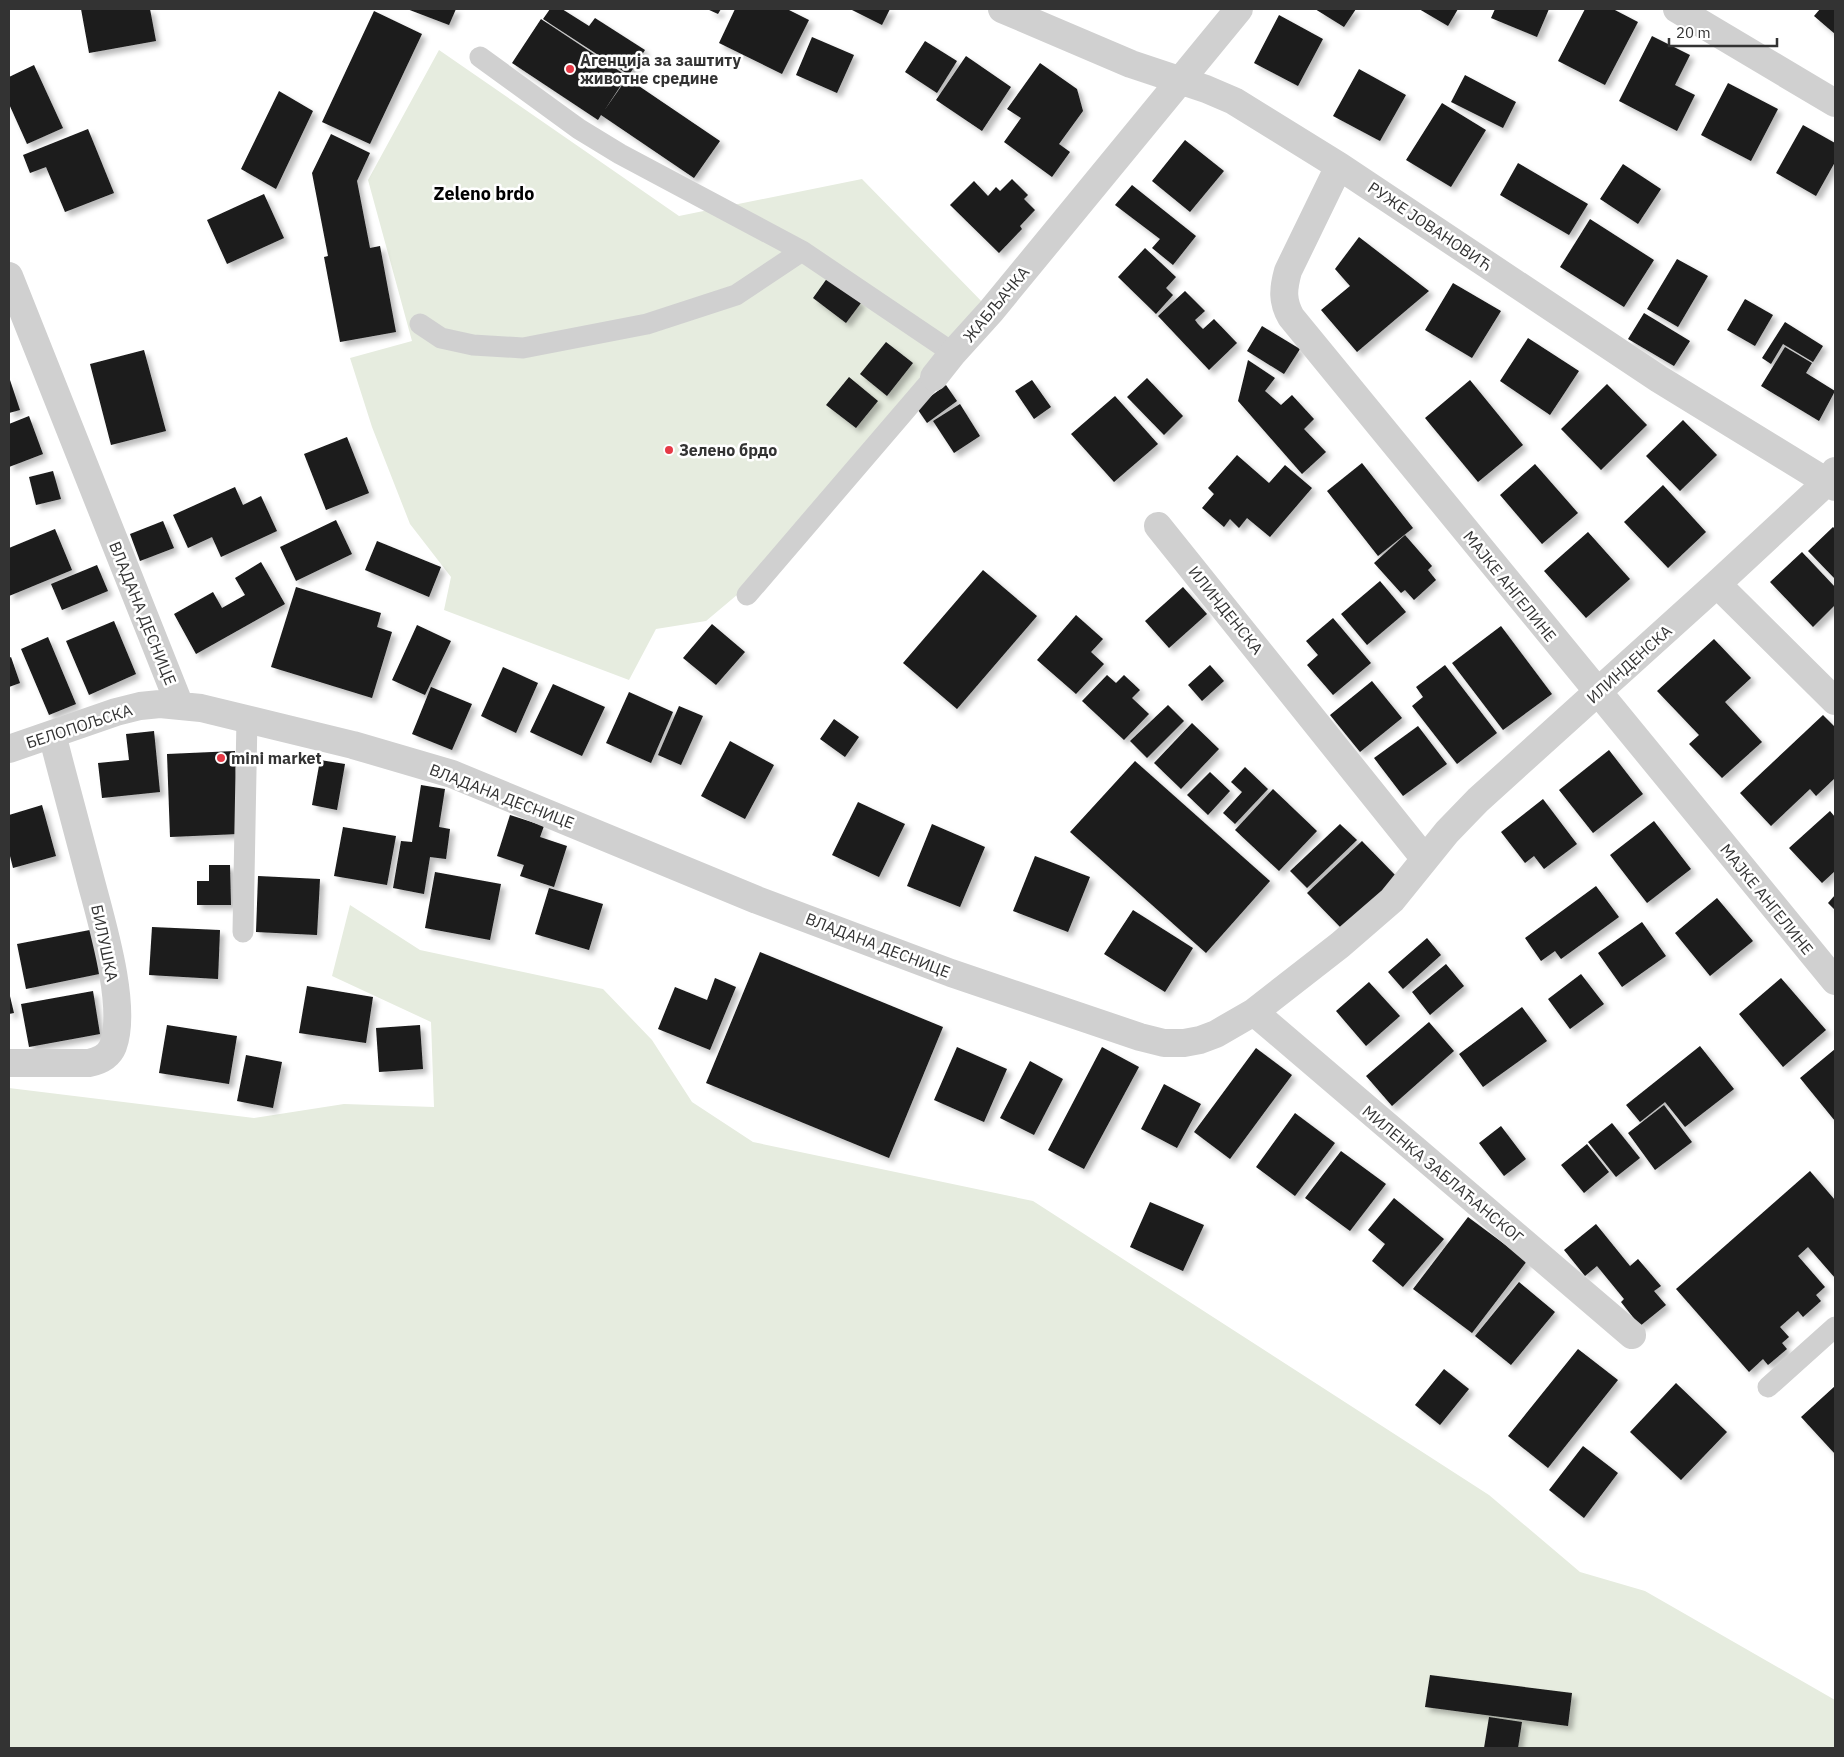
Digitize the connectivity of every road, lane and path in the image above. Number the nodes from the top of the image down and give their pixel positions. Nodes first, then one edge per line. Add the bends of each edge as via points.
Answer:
1 (1002, 9) edge
2 (1239, 9) edge
3 (1677, 9) edge
4 (480, 57) dead end
5 (1180, 80) junction
6 (1835, 103) edge
7 (1340, 166) junction
8 (802, 251) junction
9 (9, 276) edge
10 (420, 324) dead end
11 (953, 353) junction
12 (934, 377) joint
13 (1833, 480) edge
14 (1158, 526) dead end
15 (1717, 584) junction
16 (747, 595) dead end
17 (1597, 692) junction
18 (1835, 701) edge
19 (180, 706) junction
20 (247, 718) junction
21 (52, 734) junction
22 (9, 749) edge
23 (1425, 859) junction
24 (243, 932) dead end
25 (1835, 981) edge
26 (1254, 1012) junction
27 (1164, 1043) joint
28 (9, 1063) edge
29 (1835, 1327) edge
30 (1632, 1335) dead end
31 (1768, 1388) dead end

1 - 5 street, РУЖЕ ЈОВАНОВИЋ via 1131,64
2 - 5 street, ЖАБЉАЧКА
3 - 6 street
4 - 8 lane via 620,154
5 - 7 street, РУЖЕ ЈОВАНОВИЋ via 1234,101
5 - 11 street, ЖАБЉАЧКА
7 - 13 street, РУЖЕ ЈОВАНОВИЋ via 1660,379
7 - 17 street, МАЈКЕ АНГЕЛИНЕ via 1288,271 1283,286 1286,308
8 - 10 lane via 736,295 647,324 523,348 473,345 441,338
8 - 11 lane
9 - 19 street, ВЛАДАНА ДЕСНИЦЕ
11 - 12 street, ЖАБЉАЧКА
12 - 16 lane, ЖАБЉАЧКА
13 - 15 street, ИЛИНДЕНСКА
14 - 23 street, ИЛИНДЕНСКА
15 - 17 street, ИЛИНДЕНСКА
15 - 18 street
17 - 23 street, ИЛИНДЕНСКА via 1478,800
17 - 25 street, МАЈКЕ АНГЕЛИНЕ
19 - 20 street, ВЛАДАНА ДЕСНИЦЕ
19 - 21 street, БЕЛОПОЉСКА via 140,706
20 - 24 lane
20 - 27 street, ВЛАДАНА ДЕСНИЦЕ via 452,774 758,900 933,966
21 - 22 street, БЕЛОПОЉСКА
21 - 28 street, БИЛУШКА via 104,934 116,994 117,1025 110,1051 97,1061
23 - 26 street, ИЛИНДЕНСКА via 1392,900
26 - 27 street, ИЛИНДЕНСКА via 1200,1040
26 - 30 street, МИЛЕНКА ЗАБЛАЋАНСКОГ
29 - 31 lane

